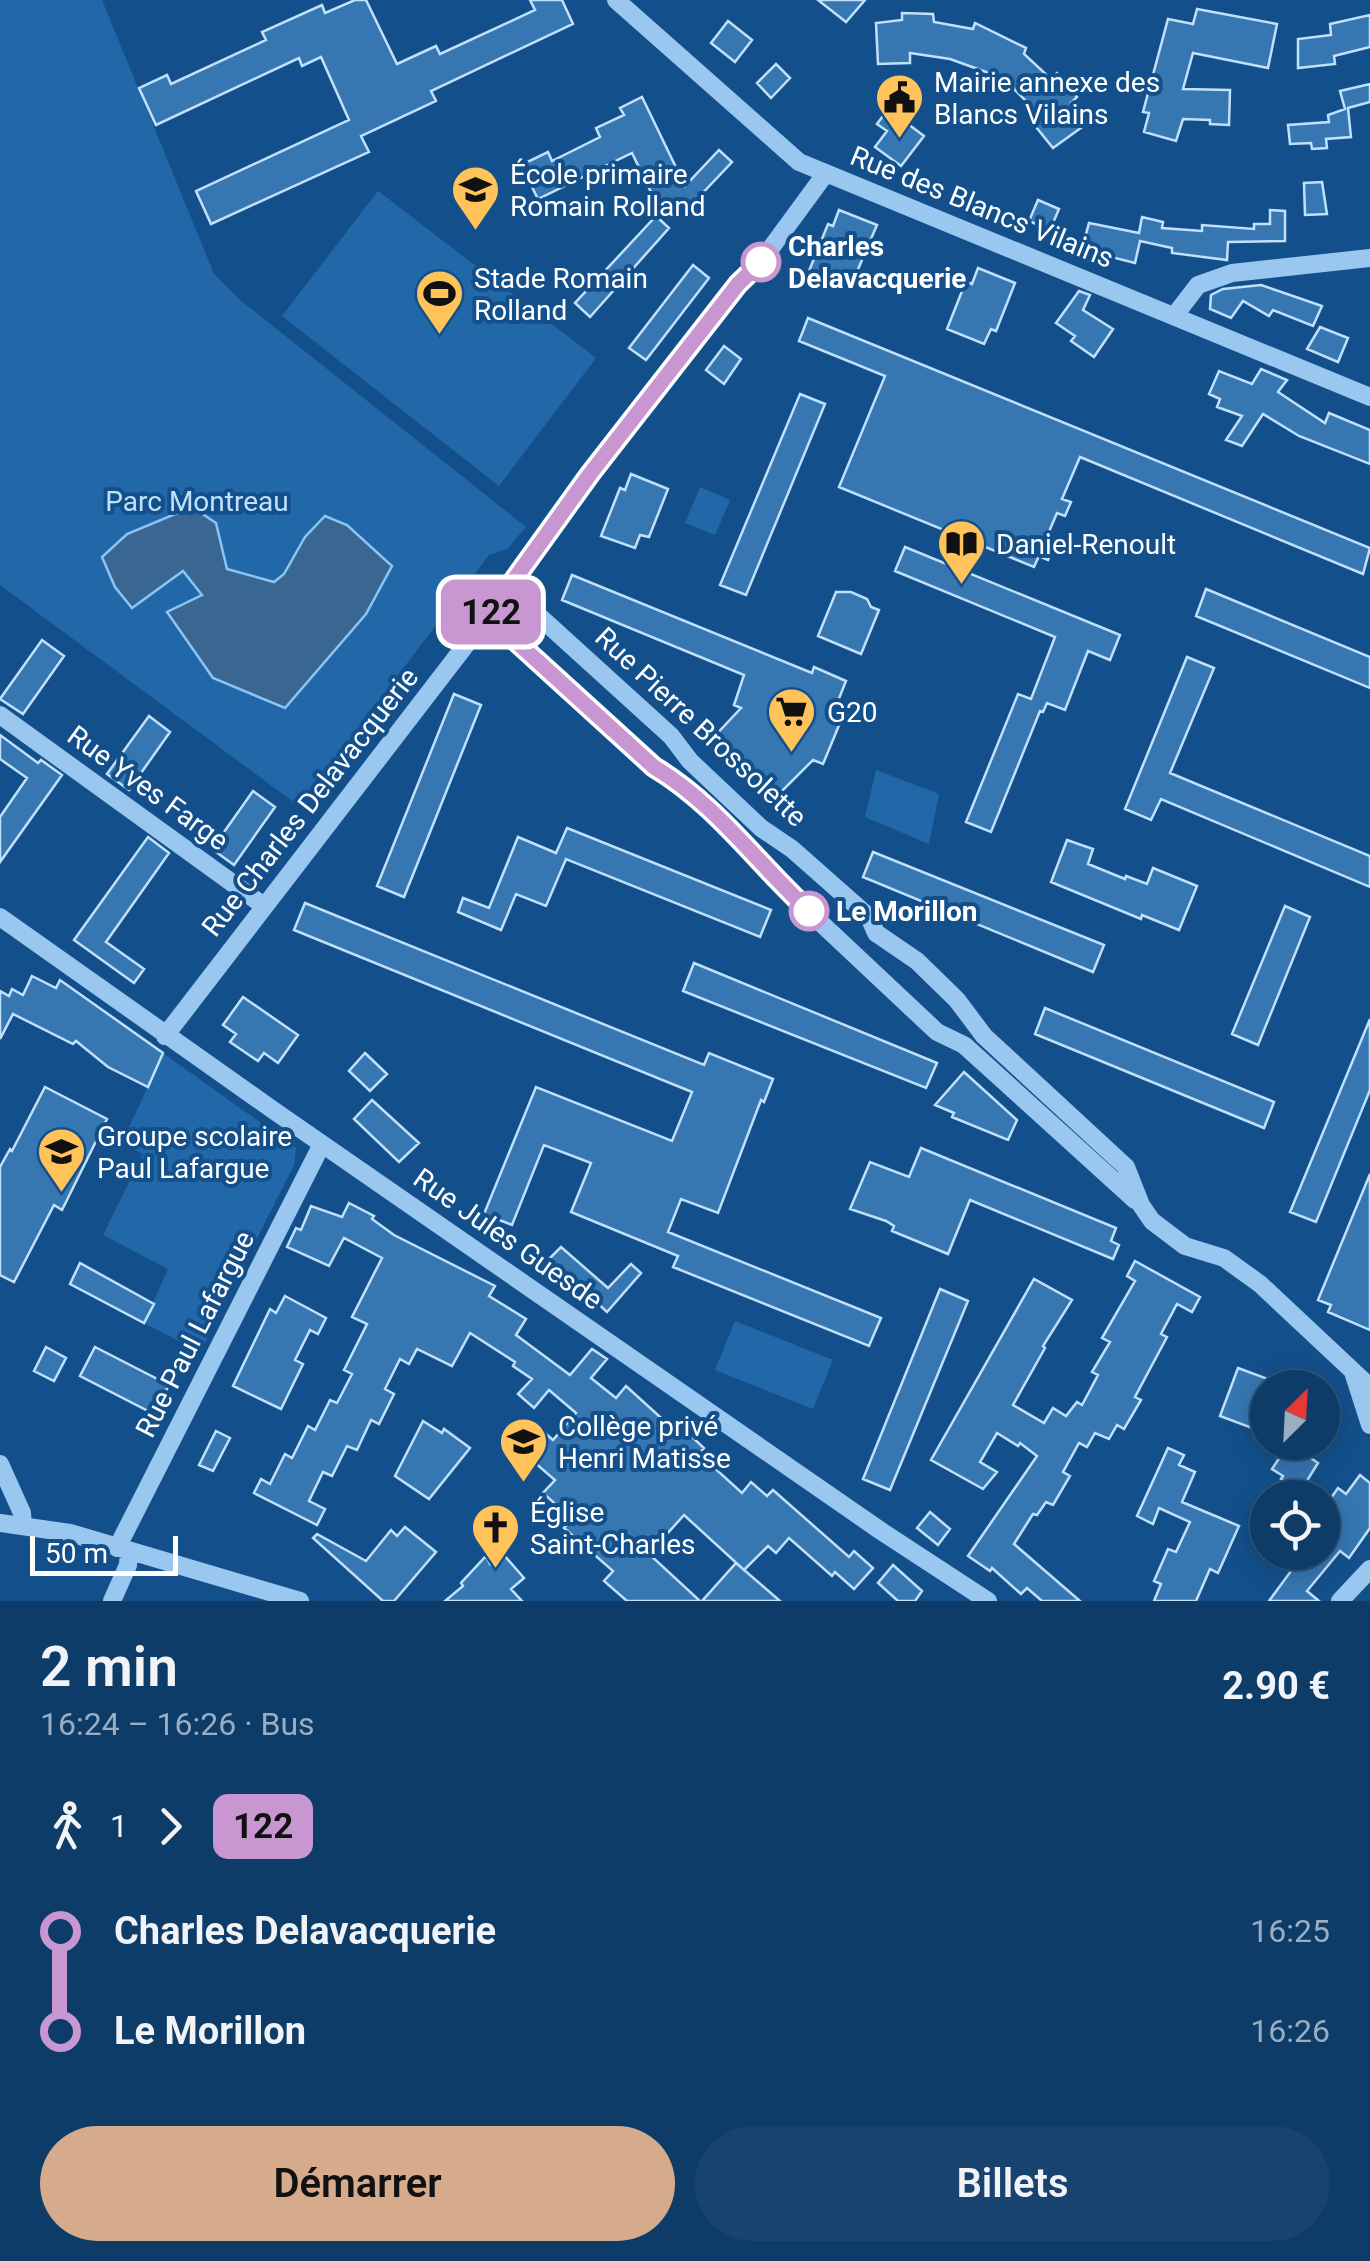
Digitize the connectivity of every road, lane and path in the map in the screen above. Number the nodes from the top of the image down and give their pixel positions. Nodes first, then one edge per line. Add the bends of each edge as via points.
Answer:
1 (616, 0) edge
2 (826, 174) junction
3 (1370, 258) edge
4 (1175, 315) junction
5 (1370, 397) edge
6 (508, 588) junction
7 (488, 616) junction
8 (0, 715) edge
9 (264, 906) junction
10 (0, 917) edge
11 (876, 934) junction
12 (848, 948) junction
13 (165, 1036) junction
14 (322, 1144) junction
15 (1141, 1205) junction
16 (1354, 1375) junction
17 (1370, 1388) edge
18 (1370, 1425) edge
19 (0, 1464) edge
20 (0, 1523) edge
21 (23, 1526) junction
22 (123, 1550) junction
23 (1370, 1569) edge
24 (112, 1601) edge
25 (300, 1601) edge
26 (988, 1601) edge
27 (1340, 1601) edge

1 - 2 street, Rue des Blancs Vilains via 799,162
2 - 4 street, Rue des Blancs Vilains
2 - 6 street, Rue Charles Delavacquerie
3 - 4 street via 1232,273 1198,284
4 - 5 street, Rue des Blancs Vilains
6 - 7 street, Rue Charles Delavacquerie
6 - 11 street, Rue Pierre Brossolette via 762,828 848,897 872,908
7 - 9 street, Rue Charles Delavacquerie
7 - 12 street, Rue Pierre Brossolette via 654,767 685,786
8 - 9 street, Rue Yves Farge
9 - 13 street, Rue Charles Delavacquerie
10 - 13 street, Rue Jules Guesde
11 - 12 street via 862,947
11 - 15 street, Rue Pierre Brossolette via 957,1000 984,1036 1126,1167
12 - 15 street, Rue Pierre Brossolette
13 - 14 street, Rue Jules Guesde
14 - 22 street, Rue Paul Lafargue
14 - 26 street, Rue Jules Guesde
15 - 16 street, Rue Pierre Brossolette via 1164,1233 1224,1258 1260,1284
16 - 17 street, Rue Pierre Brossolette
16 - 18 street, Rue Pierre Brossolette
19 - 21 street
20 - 21 street
21 - 22 street via 70,1532
22 - 24 street, Rue Paul Lafargue via 128,1565
22 - 25 street
23 - 27 street

